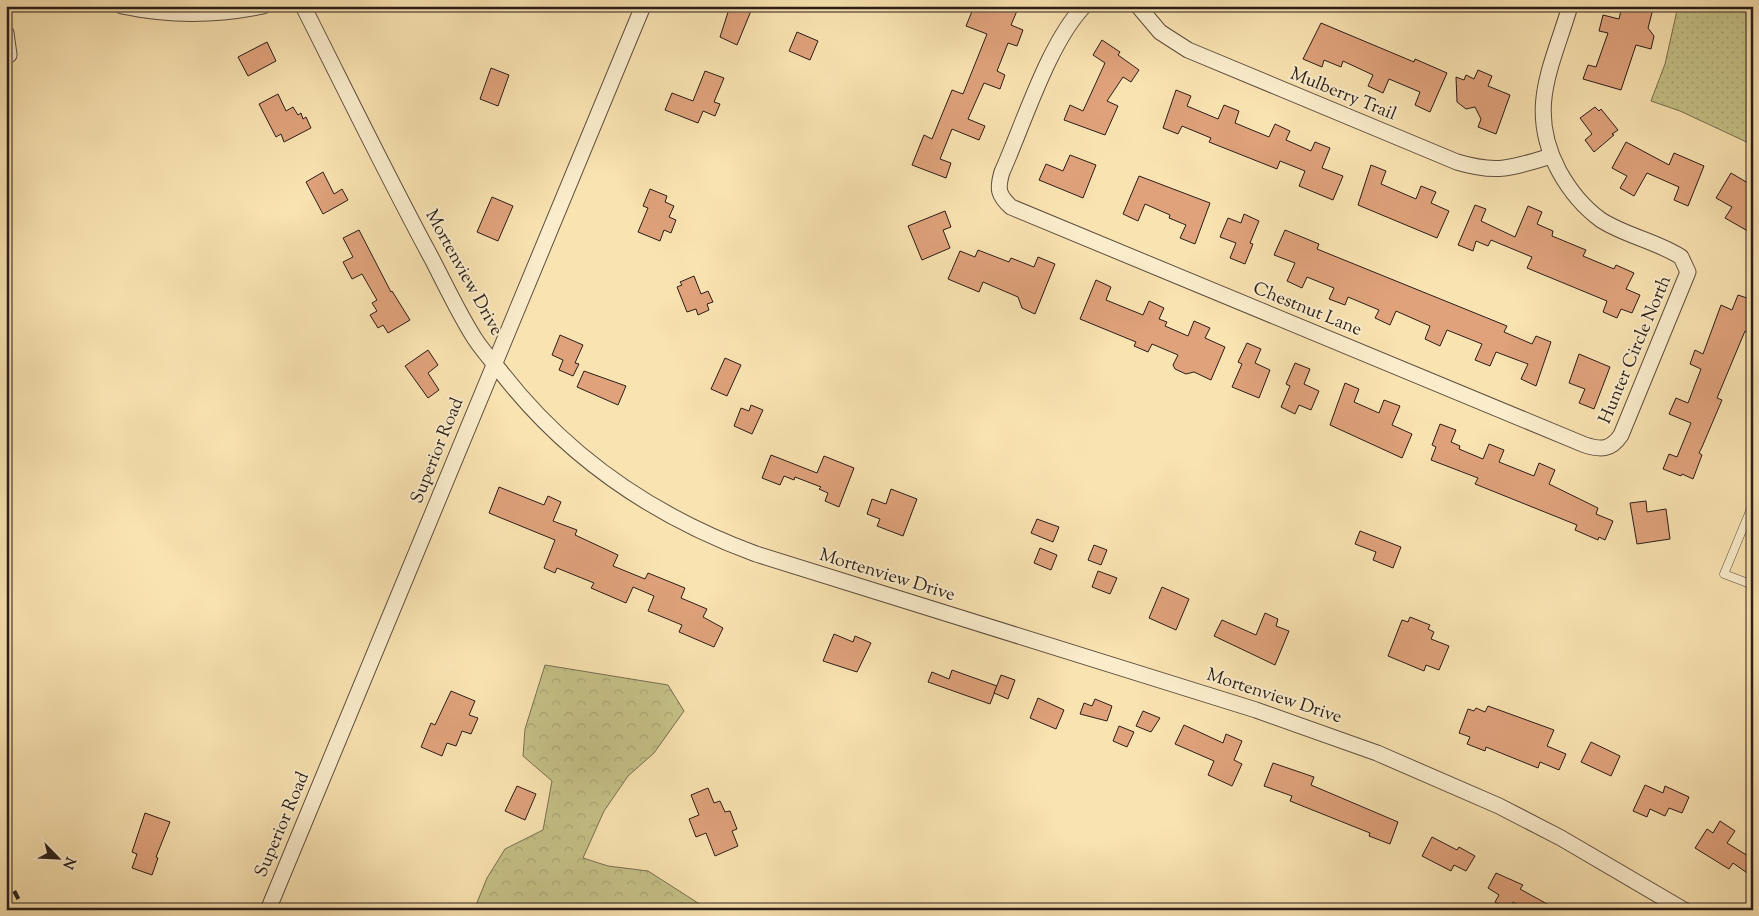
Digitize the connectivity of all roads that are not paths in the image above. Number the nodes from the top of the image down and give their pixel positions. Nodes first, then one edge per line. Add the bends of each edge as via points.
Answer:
1 (122, 6) edge
2 (262, 6) edge
3 (303, 6) edge
4 (643, 6) edge
5 (1084, 6) edge
6 (1138, 6) edge
7 (1570, 6) edge
8 (6, 33) edge
9 (9, 56) dead end
10 (1551, 156) junction
11 (494, 364) junction
12 (1607, 449) joint
13 (1753, 504) edge
14 (1753, 585) edge
15 (268, 910) edge
16 (1684, 910) edge

1 - 2 street via 176,14 214,14
3 - 11 street, Mortenview Drive via 422,240 476,339
4 - 11 street, Superior Road
5 - 12 street, Chestnut Lane via 1049,61 1002,172 999,194 1012,207 1576,441
6 - 10 street, Mulberry Trail via 1160,32 1188,50 1456,162 1485,170 1510,169
7 - 10 street, Hunter Circle North via 1548,71 1542,105
8 - 9 street
10 - 12 street, Hunter Circle North via 1567,187 1601,219 1673,252 1687,267 1687,277 1621,435 1616,444
11 - 15 street, Superior Road
11 - 16 street, Mortenview Drive via 537,415 595,467 651,505 716,540 796,568 1256,710 1377,753 1553,834
13 - 14 lane via 1724,574

